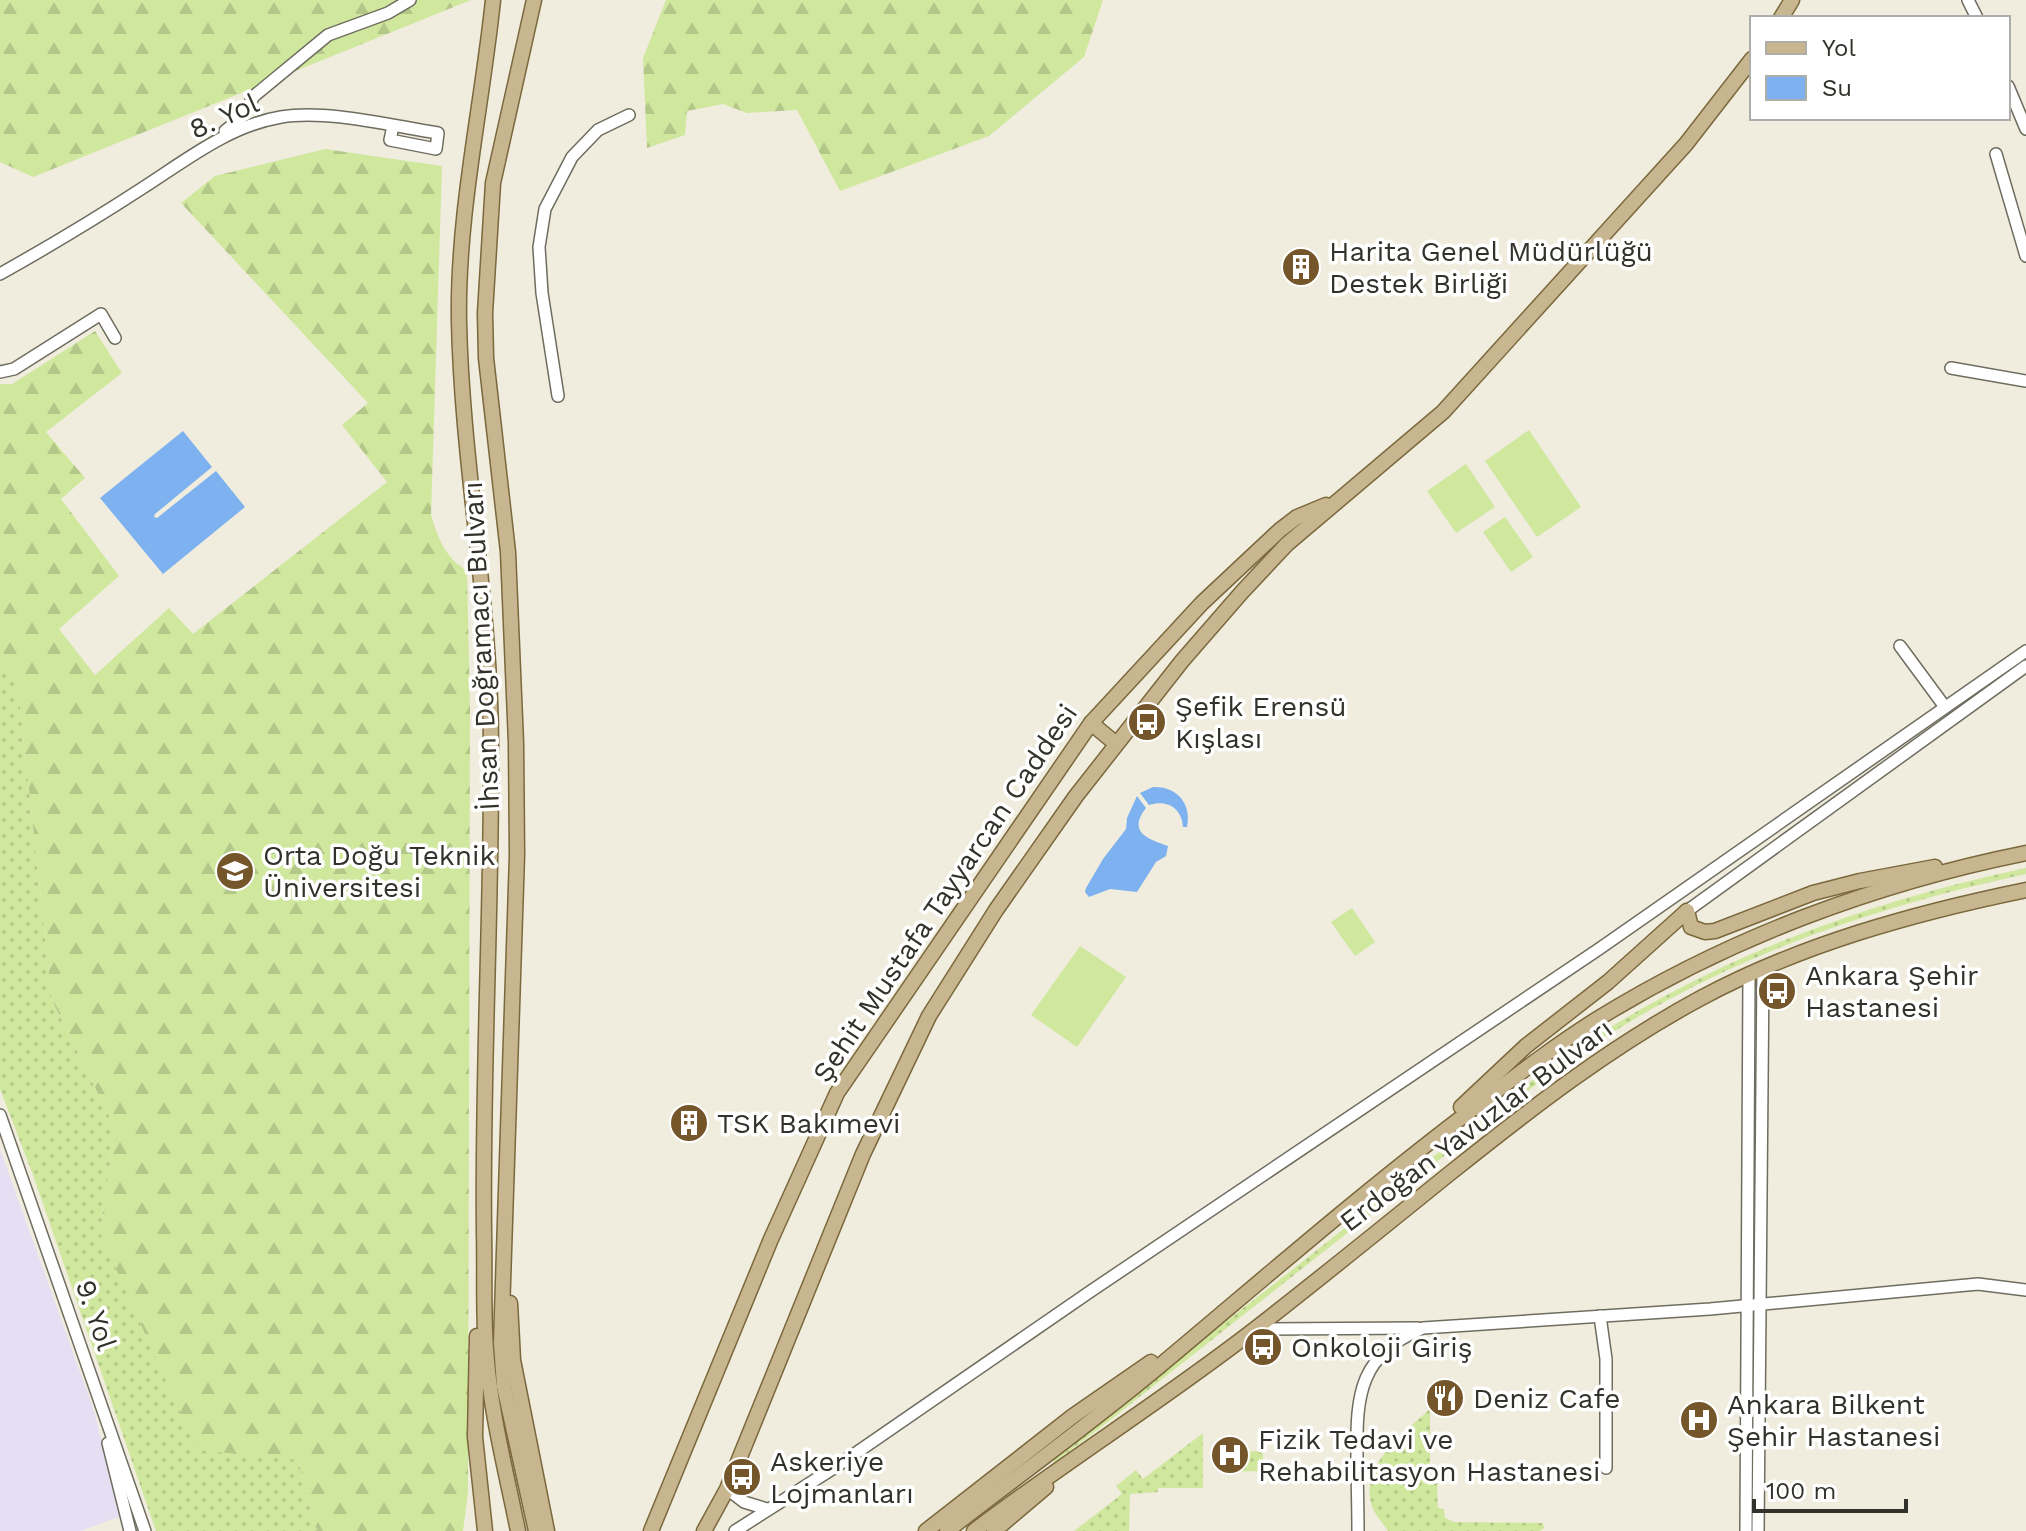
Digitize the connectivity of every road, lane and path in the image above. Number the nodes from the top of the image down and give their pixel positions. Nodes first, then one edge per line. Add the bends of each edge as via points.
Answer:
1 (410, 0) edge
2 (493, 0) edge
3 (534, 0) edge
4 (1750, 62) edge
5 (2010, 91) edge
6 (629, 115) dead end
7 (393, 126) junction
8 (2026, 129) edge
9 (212, 142) junction
10 (1996, 154) dead end
11 (2026, 256) edge
12 (0, 274) edge
13 (115, 338) dead end
14 (1951, 368) dead end
15 (0, 372) edge
16 (2026, 381) edge
17 (558, 396) dead end
18 (1337, 501) junction
19 (1900, 646) dead end
20 (2026, 651) edge
21 (2026, 666) edge
22 (1945, 707) junction
23 (1091, 723) junction
24 (1115, 743) junction
25 (2024, 853) edge
26 (2026, 890) edge
27 (1687, 911) junction
28 (1756, 973) junction
29 (0, 1115) edge
30 (0, 1132) edge
31 (1410, 1155) junction
32 (483, 1176) junction
33 (504, 1194) junction
34 (2026, 1290) edge
35 (1748, 1304) junction
36 (1761, 1304) junction
37 (1227, 1309) junction
38 (1600, 1316) junction
39 (1423, 1328) junction
40 (1255, 1329) junction
41 (1127, 1420) junction
42 (1606, 1468) dead end
43 (727, 1489) junction
44 (479, 1494) junction
45 (767, 1509) junction
46 (130, 1531) edge
47 (145, 1531) edge
48 (475, 1531) edge
49 (485, 1531) edge
50 (518, 1531) edge
51 (536, 1531) edge
52 (547, 1531) edge
53 (651, 1531) edge
54 (704, 1531) edge
55 (735, 1531) edge
56 (926, 1531) edge
57 (947, 1531) edge
58 (974, 1531) edge
59 (994, 1531) edge
60 (1358, 1531) edge
61 (1746, 1531) edge
62 (1758, 1531) edge

1 - 9 street via 328,35 254,96 242,117
2 - 32 main road, İhsan Doğramacı Bulvarı via 459,289 462,400 481,566 491,739
3 - 33 main road, İhsan Doğramacı Bulvarı via 493,183 485,313 508,552 516,743
4 - 18 main road, Şehit Mustafa Tayyarcan Caddesi via 1686,144 1443,412
5 - 8 street
6 - 17 street via 598,130 572,157 545,209 539,247 542,293
7 - 7 street, 8. Yol via 390,140 436,149 438,133
7 - 9 street, 8. Yol via 282,116
9 - 12 street, 8. Yol
10 - 11 street
13 - 15 street via 101,314 14,369
14 - 16 street
18 - 23 main road, Şehit Mustafa Tayyarcan Caddesi via 1280,530 1202,603
18 - 24 main road, Şehit Mustafa Tayyarcan Caddesi via 1242,592
19 - 22 street
20 - 22 street
21 - 27 street
22 - 45 street via 1599,949
23 - 24 main road
23 - 53 main road, Şehit Mustafa Tayyarcan Caddesi via 837,1093
24 - 43 main road, Şehit Mustafa Tayyarcan Caddesi via 996,910 929,1016 863,1154
25 - 27 main road via 1860,881 1796,898 1715,931 1691,927
25 - 31 main road, Erdoğan Yavuzlar Bulvarı via 1870,893 1697,964 1575,1034
26 - 28 main road, Erdoğan Yavuzlar Bulvarı via 1878,926
27 - 31 main road via 1526,1046
28 - 35 street
28 - 36 street
28 - 40 main road, Erdoğan Yavuzlar Bulvarı via 1665,1019 1570,1080
29 - 47 street, 9. Yol
30 - 46 street, 9. Yol via 105,1434
31 - 37 main road, Erdoğan Yavuzlar Bulvarı
32 - 44 main road via 475,1385
32 - 50 main road, İhsan Doğramacı Bulvarı via 486,1348
33 - 51 main road, İhsan Doğramacı Bulvarı via 502,1365
33 - 52 main road via 513,1360
34 - 36 street via 1978,1284
35 - 36 street
35 - 38 street
35 - 61 street
36 - 62 street
37 - 56 main road, Erdoğan Yavuzlar Bulvarı via 1073,1416
37 - 57 main road, Erdoğan Yavuzlar Bulvarı
38 - 39 street
38 - 42 street via 1606,1359
39 - 40 street
39 - 60 street via 1393,1345 1362,1385 1357,1417
40 - 41 main road, Erdoğan Yavuzlar Bulvarı
41 - 58 main road, Erdoğan Yavuzlar Bulvarı
41 - 59 main road, Erdoğan Yavuzlar Bulvarı
43 - 45 street via 744,1502
43 - 54 main road, Şehit Mustafa Tayyarcan Caddesi
44 - 48 main road
44 - 49 main road
45 - 55 street

